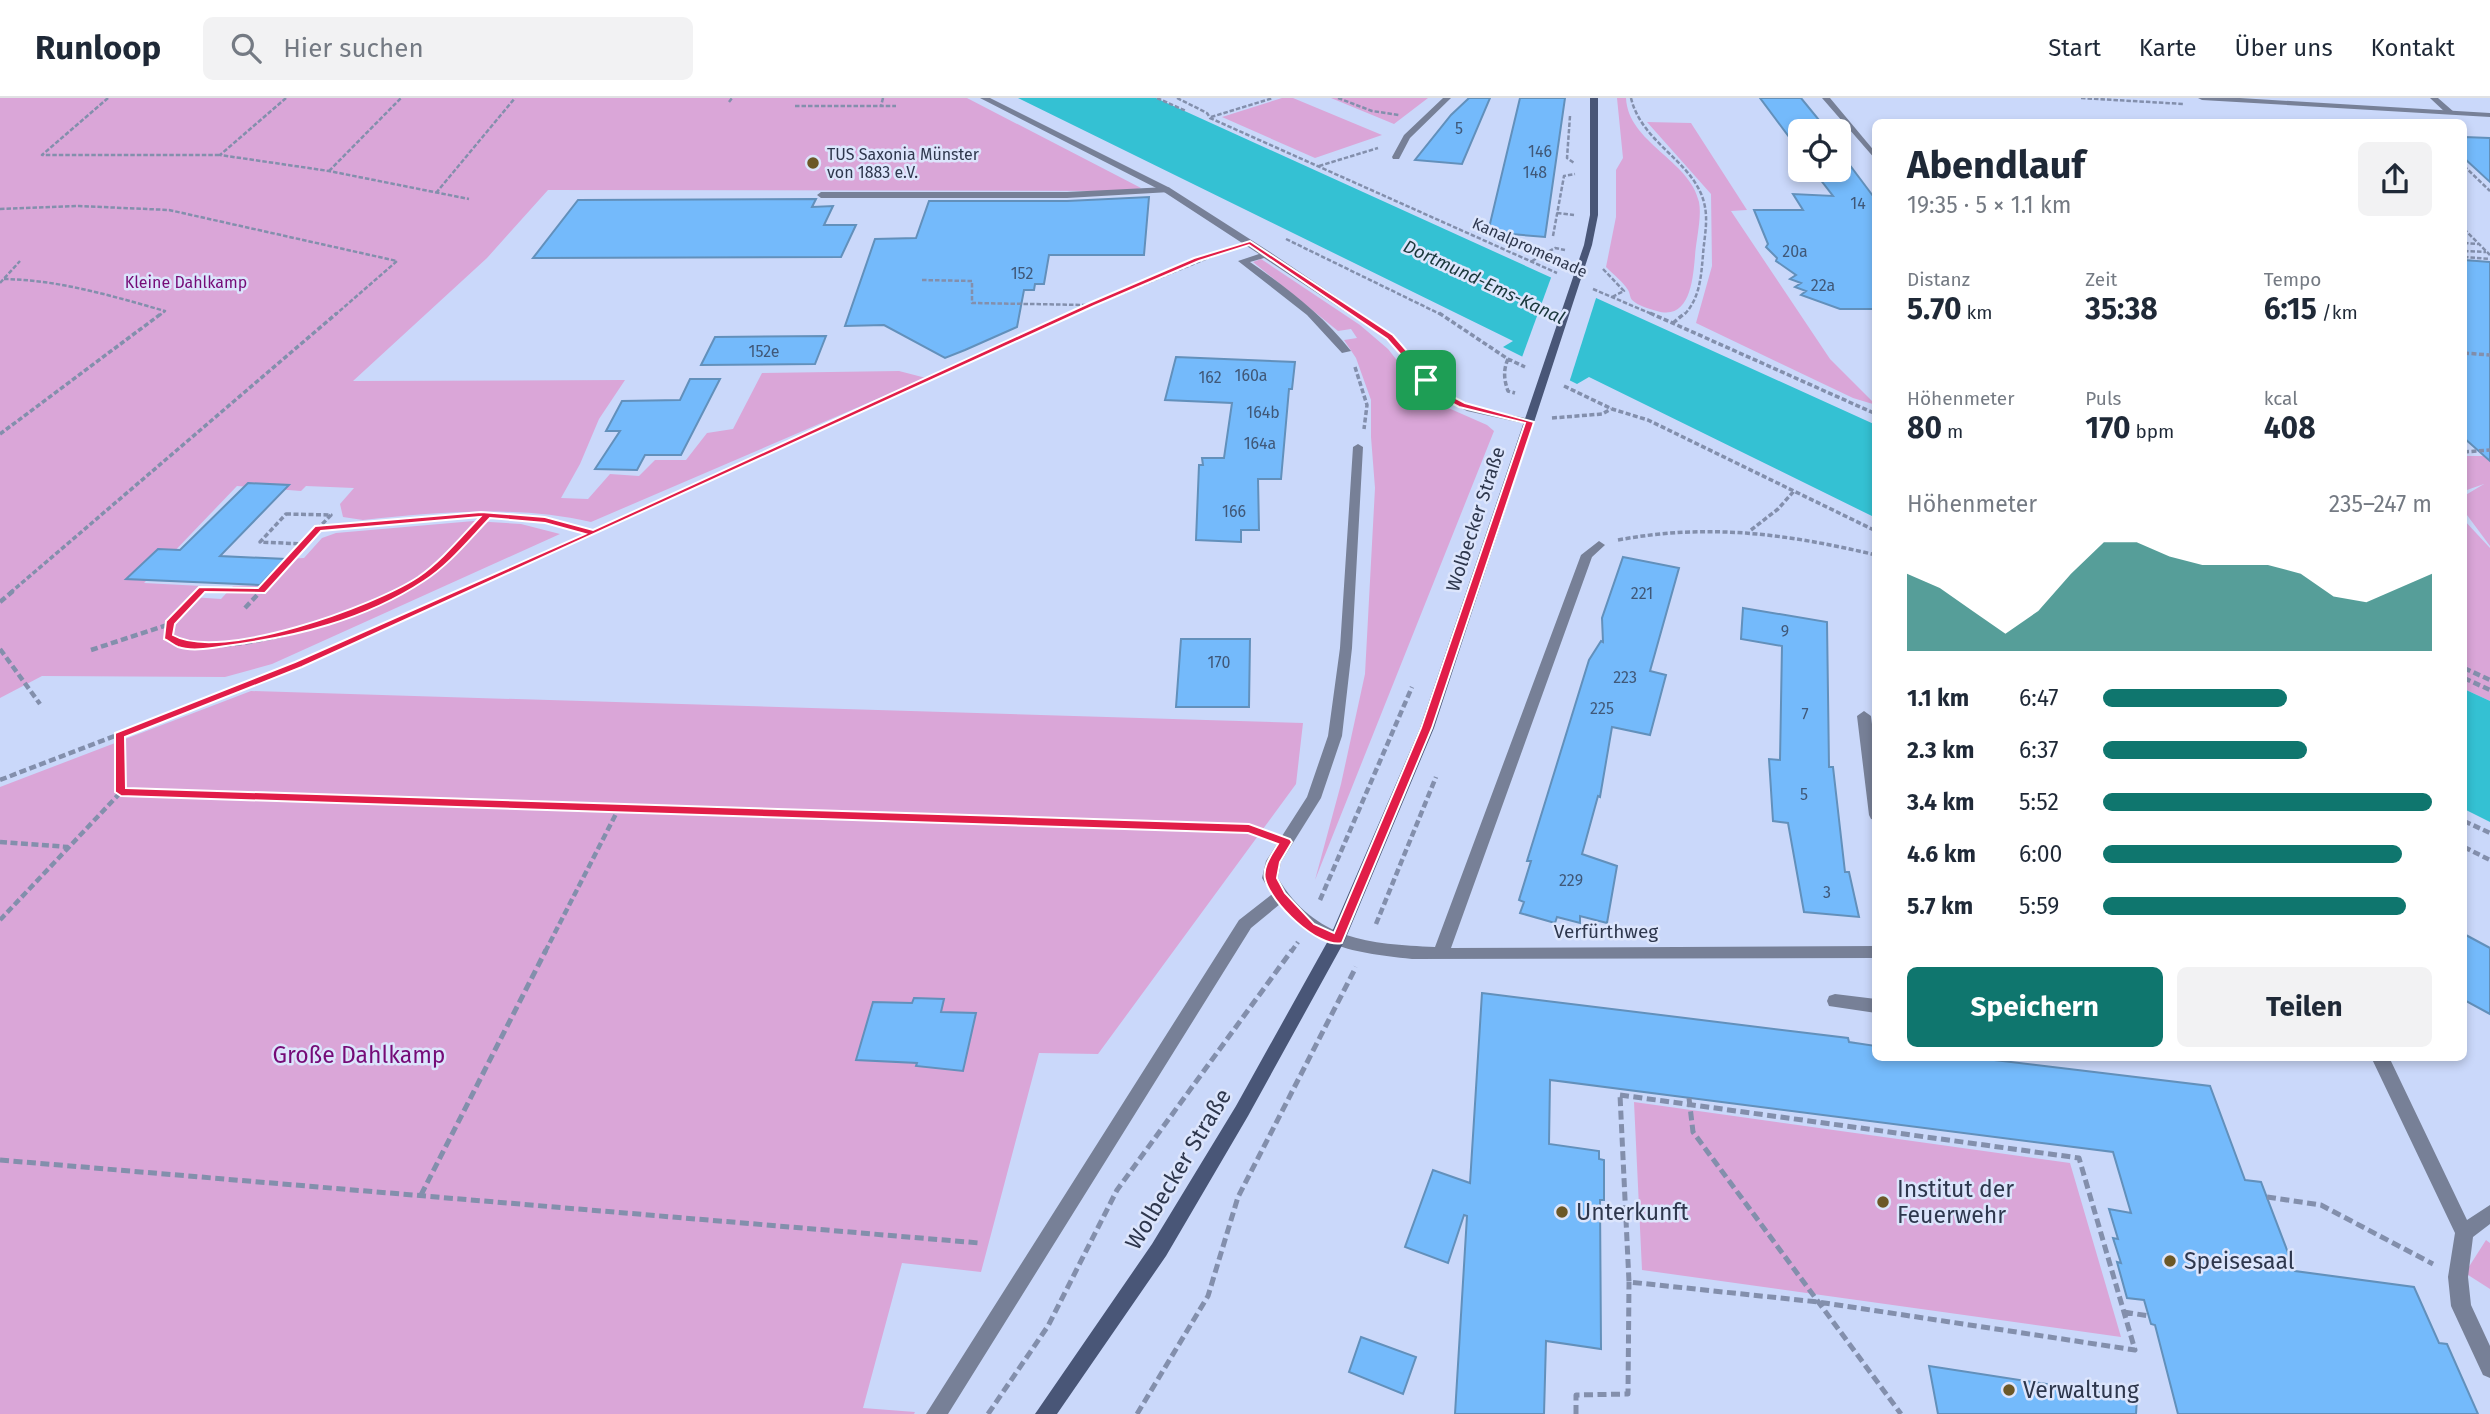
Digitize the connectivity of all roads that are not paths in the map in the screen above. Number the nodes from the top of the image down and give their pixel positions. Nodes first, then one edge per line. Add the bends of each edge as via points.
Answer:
1 (984, 98) edge
2 (1447, 98) edge
3 (1594, 98) edge
4 (1826, 98) edge
5 (2202, 98) edge
6 (2434, 98) edge
7 (2450, 112) junction
8 (2490, 115) edge
9 (1872, 153) edge
10 (1396, 158) dead end
11 (1167, 190) junction
12 (821, 195) dead end
13 (1267, 254) junction
14 (1346, 351) road end
15 (1530, 422) junction
16 (1358, 447) road end
17 (1599, 545) road end
18 (1864, 716) dead end
19 (1872, 783) edge
20 (1280, 896) junction
21 (1337, 940) junction
22 (1872, 952) edge
23 (1441, 953) junction
24 (1835, 1001) dead end
25 (1872, 1006) edge
26 (2381, 1061) edge
27 (2490, 1213) edge
28 (2465, 1233) junction
29 (2490, 1368) edge
30 (936, 1414) edge
31 (1045, 1414) edge

1 - 11 street
2 - 10 street via 1407,137
3 - 15 main road, Wolbecker Straße via 1594,215
4 - 9 street
5 - 7 street
6 - 7 street
7 - 8 street
11 - 12 street via 1067,195
11 - 13 street
13 - 14 street via 1243,261 1303,305
13 - 15 street via 1390,337 1439,393 1471,409
15 - 21 main road, Wolbecker Straße via 1427,728
16 - 20 street via 1346,648 1335,736 1314,798 1273,861 1270,878
17 - 23 street via 1587,555
18 - 19 street
20 - 21 street via 1310,927
20 - 30 street via 1245,924
21 - 23 street, Verfürthweg
21 - 31 main road, Wolbecker Straße via 1159,1250
22 - 23 street, Verfürthweg
24 - 25 street
26 - 28 street
27 - 28 street
28 - 29 street via 2458,1278 2461,1306

